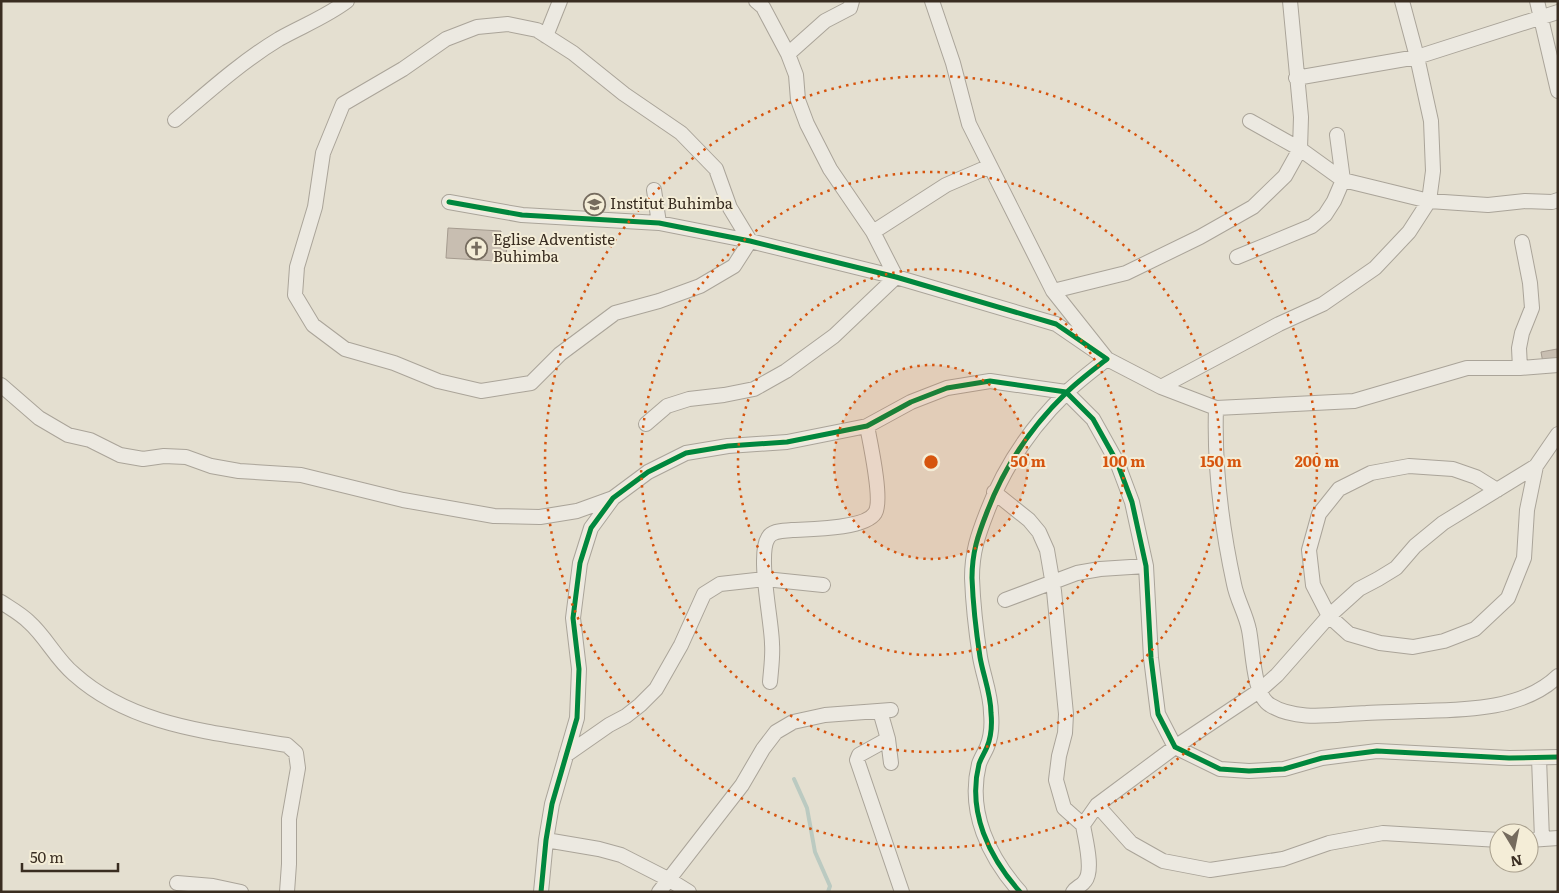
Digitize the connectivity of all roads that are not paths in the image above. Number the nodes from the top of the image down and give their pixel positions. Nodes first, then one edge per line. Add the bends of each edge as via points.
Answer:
1 (346, 1) edge
2 (560, 1) edge
3 (852, 1) edge
4 (932, 1) edge
5 (1290, 1) edge
6 (1402, 1) edge
7 (1537, 1) edge
8 (762, 3) edge
9 (1558, 12) edge
10 (1542, 16) junction
11 (546, 36) junction
12 (788, 54) junction
13 (1418, 57) junction
14 (1296, 78) junction
15 (1558, 91) edge
16 (175, 120) dead end
17 (1250, 122) dead end
18 (1337, 136) dead end
19 (1300, 149) junction
20 (990, 166) junction
21 (1343, 180) junction
22 (654, 190) dead end
23 (1558, 200) edge
24 (1429, 201) junction
25 (449, 202) dead end
26 (659, 223) junction
27 (872, 232) junction
28 (750, 241) junction
29 (1522, 242) dead end
30 (1238, 257) dead end
31 (896, 277) junction
32 (1053, 291) junction
33 (1106, 359) junction
34 (1558, 365) edge
35 (1520, 368) junction
36 (1, 385) edge
37 (1161, 387) junction
38 (1066, 392) junction
39 (1216, 408) junction
40 (646, 424) dead end
41 (867, 426) junction
42 (1558, 434) edge
43 (1536, 466) junction
44 (1497, 490) junction
45 (994, 492) junction
46 (612, 498) junction
47 (1146, 566) junction
48 (765, 579) junction
49 (1053, 583) junction
50 (823, 586) dead end
51 (1005, 600) dead end
52 (1, 602) edge
53 (1329, 616) junction
54 (1558, 676) edge
55 (770, 682) dead end
56 (1259, 691) junction
57 (888, 739) junction
58 (1175, 748) junction
59 (566, 755) junction
60 (1558, 757) edge
61 (1539, 758) junction
62 (891, 763) dead end
63 (1097, 805) junction
64 (1537, 823) edge
65 (1082, 825) junction
66 (1558, 838) edge
67 (1489, 839) edge
68 (1539, 839) edge
69 (546, 840) junction
70 (668, 879) junction
71 (177, 883) dead end
72 (241, 892) edge
73 (287, 892) edge
74 (541, 892) edge
75 (659, 892) edge
76 (689, 892) edge
77 (902, 892) edge
78 (1020, 892) edge
79 (1073, 892) edge

1 - 16 street via 279,40 225,77
2 - 11 street
3 - 12 street via 850,8 825,21
4 - 20 street via 953,63 968,124
5 - 14 street
6 - 13 street
7 - 10 street
8 - 12 street
9 - 10 street
10 - 13 street
10 - 15 street
11 - 28 street via 681,132 716,169 730,208
11 - 28 street via 537,30 508,24 477,27 446,39 343,104 323,153 315,207 297,267 295,295 313,325 345,349 394,363 438,381 481,391 531,383 560,354 615,313 700,286 734,266
12 - 27 street via 807,124 830,169
13 - 14 street
13 - 24 street via 1431,121 1433,172
14 - 19 street via 1301,117
17 - 19 street
18 - 21 street
19 - 21 street
19 - 32 street via 1285,176 1253,207 1126,273
20 - 27 street via 946,185
20 - 32 street
21 - 24 street
21 - 30 street via 1325,215 1312,226
22 - 26 street
23 - 24 street via 1488,205
24 - 37 street via 1409,232 1368,273 1323,304
25 - 26 street via 522,215
26 - 28 street
27 - 31 street
28 - 31 street
29 - 35 street via 1532,308 1519,348
31 - 33 street via 1056,324
31 - 40 street via 834,336 786,371 754,389 689,399 667,406
32 - 33 street
33 - 37 street
33 - 38 street
34 - 35 street
35 - 39 street via 1467,368 1354,401
36 - 46 street via 39,418 68,435 90,440 120,455 143,459 186,457 239,471 301,475 403,500 494,516 540,517 577,511
37 - 39 street
38 - 41 street via 990,381 947,388 911,402
38 - 45 street via 1033,429
38 - 47 street via 1094,419 1117,462 1132,502
39 - 56 street via 1214,448 1220,513 1234,586 1249,628
41 - 46 street via 787,442 686,453 648,472
41 - 48 street via 876,484 876,512 866,521 774,533 767,538
42 - 43 street
43 - 44 street
43 - 53 street via 1526,510 1524,558 1508,598 1475,629 1444,641 1413,647 1380,644 1349,634
44 - 53 street via 1443,523 1415,546 1396,568 1359,589
44 - 53 street via 1476,477 1452,469 1408,466 1371,473 1339,489 1319,514 1309,550 1313,585
45 - 49 street via 1039,532 1047,550
45 - 78 street via 975,543 972,561 980,656 992,712 988,744 980,763 975,791 976,806 993,857
46 - 59 street via 591,528 580,563 573,618 580,669 577,718
47 - 49 street via 1077,573
47 - 58 street via 1158,714
48 - 50 street
48 - 55 street via 772,644
48 - 59 street via 720,584 704,594 656,689 626,716
49 - 51 street
49 - 65 street via 1066,714 1056,780 1064,808
52 - 73 street via 30,622 72,673 91,689 136,713 177,726 288,745 296,753 298,768 290,819
53 - 56 street via 1277,676
54 - 56 street via 1533,694 1503,704 1441,710 1317,716 1285,712 1268,704
56 - 58 street
57 - 62 street
57 - 70 street via 885,711 793,722 776,732 742,785
57 - 77 street via 859,755 857,760
58 - 61 street via 1220,769 1249,771 1284,769 1322,758 1377,752
58 - 63 street
59 - 69 street
60 - 61 street
61 - 64 street
63 - 65 street
63 - 67 street via 1131,842 1163,861 1210,870 1283,859 1329,843 1383,834
65 - 79 street via 1089,870 1086,881
66 - 68 street
69 - 70 street via 621,855
69 - 74 street
70 - 75 street
70 - 76 street
71 - 72 street

